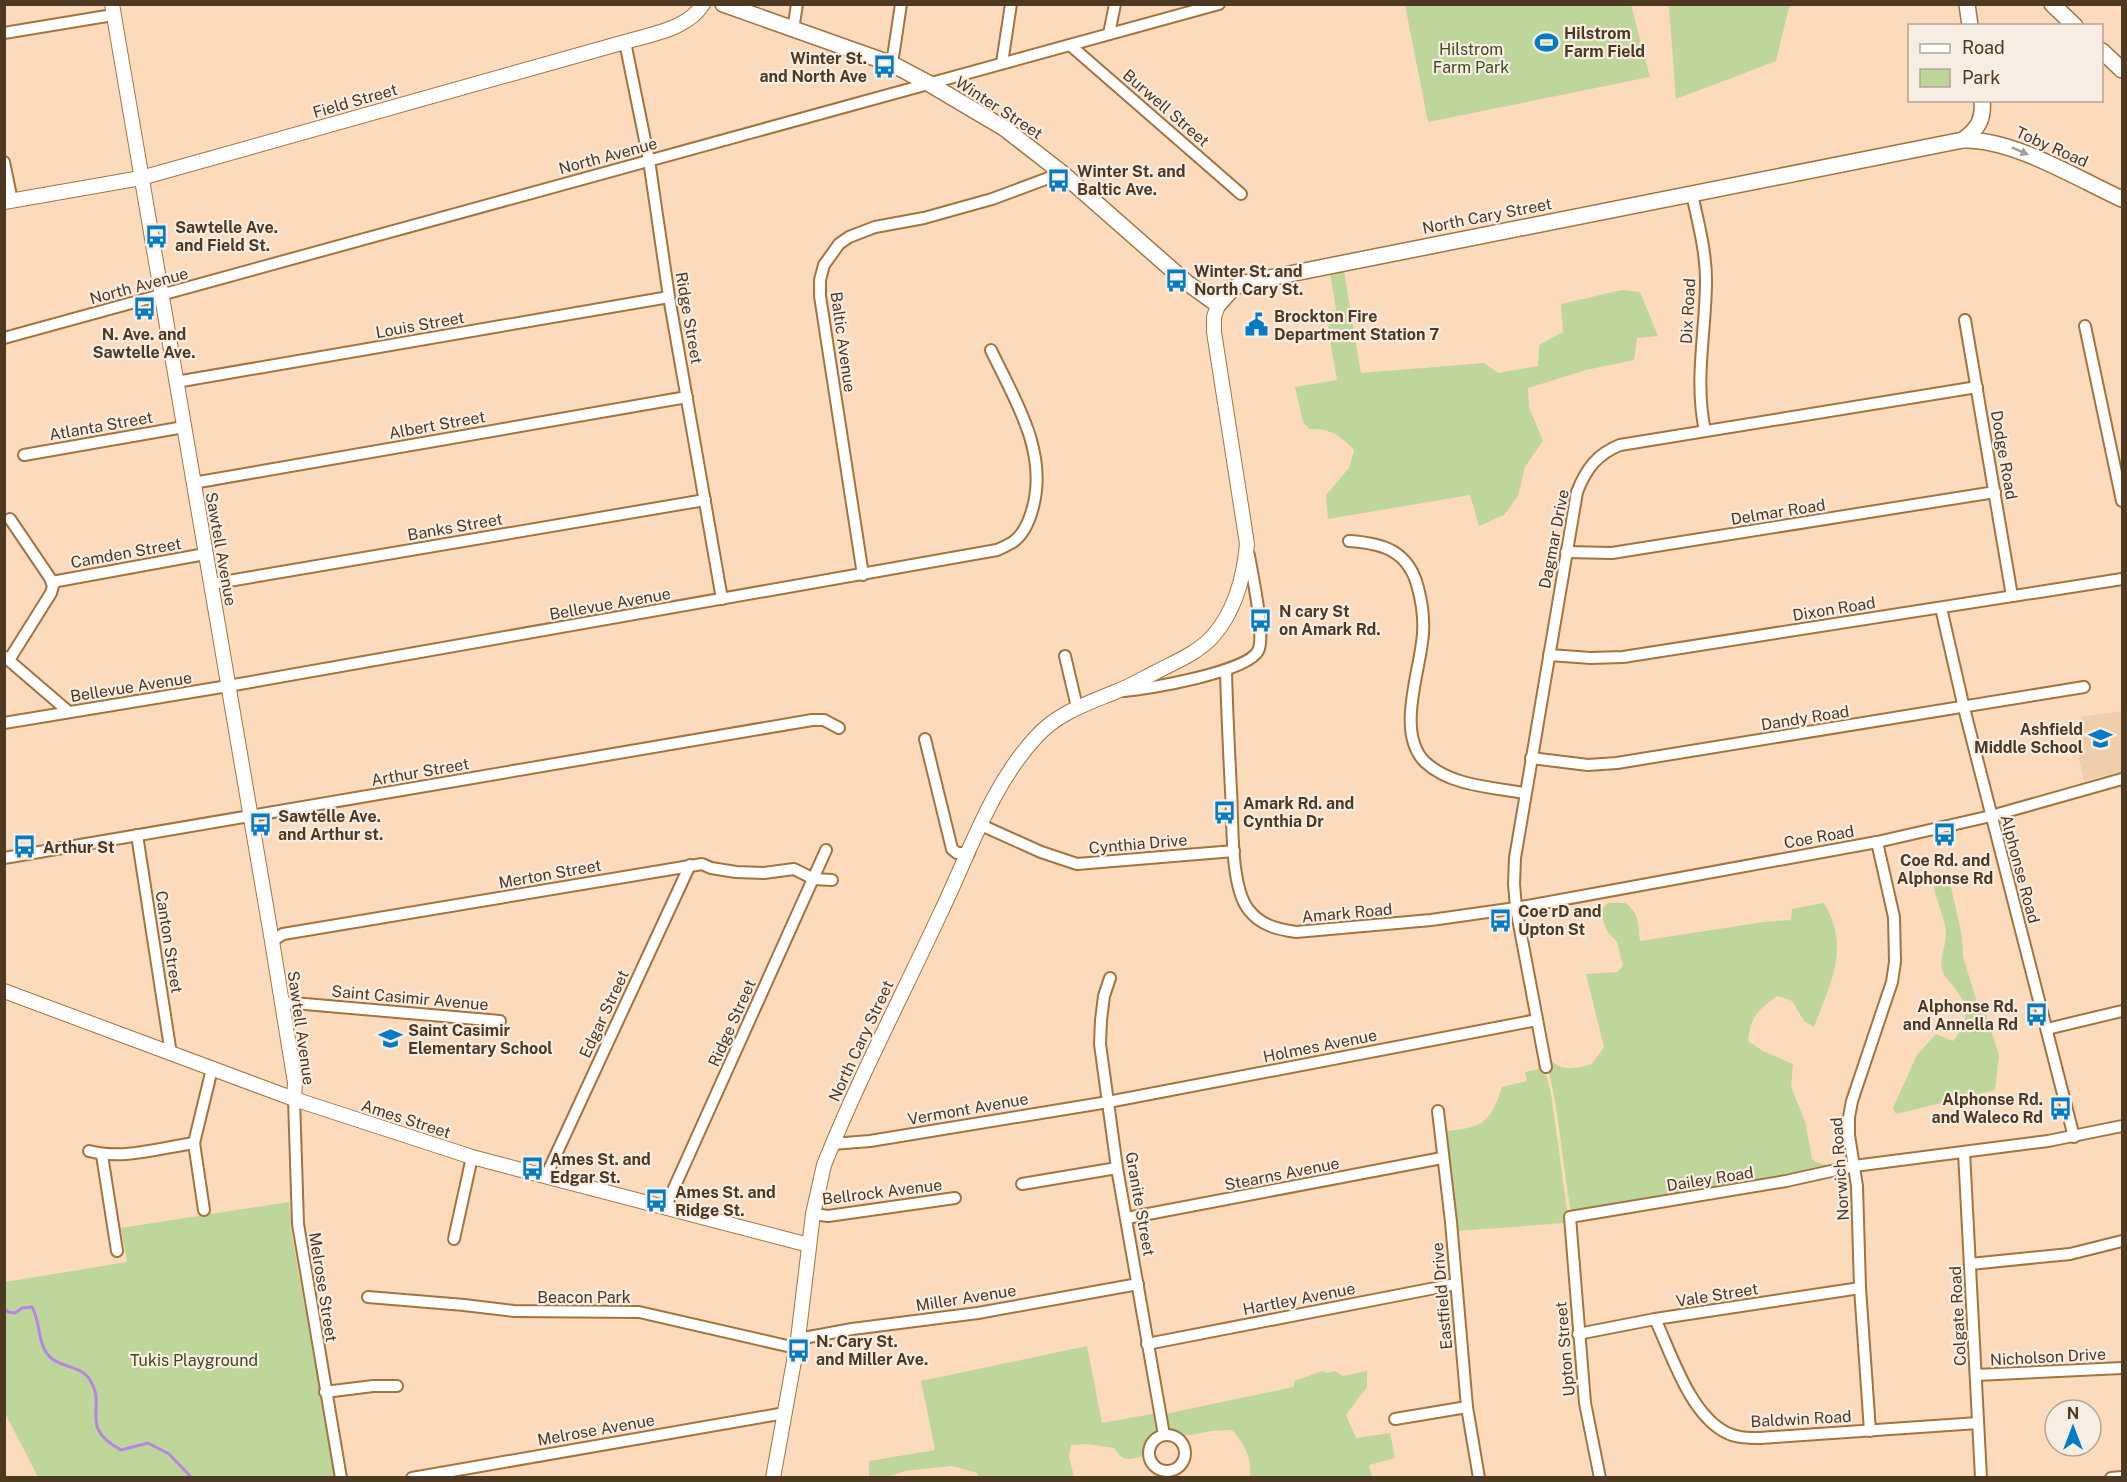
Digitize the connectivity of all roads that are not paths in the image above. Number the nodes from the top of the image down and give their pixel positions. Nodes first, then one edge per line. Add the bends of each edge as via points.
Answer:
1 (703, 4) edge
2 (723, 4) edge
3 (797, 4) edge
4 (901, 4) edge
5 (1011, 4) edge
6 (1115, 4) edge
7 (1219, 4) edge
8 (1967, 4) edge
9 (2052, 4) edge
10 (112, 10) edge
11 (1970, 24) edge
12 (2072, 24) edge
13 (793, 30) junction
14 (4, 33) edge
15 (1109, 34) junction
16 (626, 42) junction
17 (1070, 45) junction
18 (2103, 52) edge
19 (1002, 63) junction
20 (892, 64) junction
21 (2122, 70) edge
22 (928, 83) junction
23 (1983, 102) edge
24 (1963, 140) junction
25 (649, 160) junction
26 (4, 162) edge
27 (1062, 174) junction
28 (141, 178) junction
29 (1241, 194) dead end
30 (1692, 194) junction
31 (2122, 199) edge
32 (8, 201) edge
33 (161, 296) junction
34 (669, 297) junction
35 (1218, 305) junction
36 (1965, 320) dead end
37 (2085, 326) dead end
38 (4, 338) edge
39 (991, 350) dead end
40 (176, 382) junction
41 (1977, 387) junction
42 (687, 397) junction
43 (184, 427) junction
44 (1705, 431) junction
45 (24, 454) dead end
46 (193, 483) junction
47 (1995, 492) junction
48 (705, 500) junction
49 (2122, 501) edge
50 (10, 519) dead end
51 (1349, 541) dead end
52 (1247, 544) junction
53 (1566, 552) junction
54 (206, 554) junction
55 (863, 575) junction
56 (2122, 579) edge
57 (52, 582) junction
58 (211, 584) junction
59 (2012, 596) junction
60 (722, 599) junction
61 (1941, 608) junction
62 (1549, 655) junction
63 (1065, 656) dead end
64 (7, 658) edge
65 (1226, 671) junction
66 (228, 686) junction
67 (2084, 687) dead end
68 (1118, 691) junction
69 (1077, 707) junction
70 (1964, 708) junction
71 (69, 712) junction
72 (4, 723) edge
73 (839, 728) dead end
74 (925, 739) dead end
75 (1531, 758) junction
76 (2122, 779) edge
77 (1524, 793) junction
78 (251, 816) junction
79 (1991, 816) junction
80 (981, 825) junction
81 (137, 835) junction
82 (1877, 842) junction
83 (826, 850) dead end
84 (1234, 851) junction
85 (969, 853) junction
86 (4, 858) edge
87 (690, 866) junction
88 (814, 879) junction
89 (832, 880) dead end
90 (1516, 908) junction
91 (272, 941) junction
92 (1110, 978) dead end
93 (4, 991) edge
94 (282, 1002) junction
95 (2122, 1011) edge
96 (1537, 1020) junction
97 (500, 1021) dead end
98 (2047, 1029) junction
99 (171, 1054) junction
100 (1545, 1067) dead end
101 (212, 1069) junction
102 (294, 1099) junction
103 (1108, 1102) junction
104 (1438, 1111) dead end
105 (2122, 1126) edge
106 (2074, 1137) junction
107 (194, 1143) junction
108 (832, 1144) junction
109 (89, 1151) dead end
110 (1964, 1152) junction
111 (102, 1155) junction
112 (472, 1157) junction
113 (1442, 1158) junction
114 (1854, 1166) junction
115 (1117, 1168) junction
116 (546, 1176) junction
117 (1022, 1185) dead end
118 (956, 1198) dead end
119 (665, 1208) junction
120 (204, 1210) dead end
121 (813, 1214) junction
122 (1570, 1217) joint
123 (1127, 1218) junction
124 (454, 1239) dead end
125 (2122, 1241) edge
126 (809, 1245) junction
127 (117, 1251) dead end
128 (1970, 1264) junction
129 (1138, 1284) junction
130 (1456, 1284) junction
131 (1860, 1288) junction
132 (368, 1297) dead end
133 (1655, 1319) junction
134 (1578, 1334) junction
135 (797, 1343) junction
136 (1147, 1344) junction
137 (2122, 1368) edge
138 (1976, 1375) junction
139 (397, 1386) dead end
140 (325, 1392) junction
141 (1467, 1407) junction
142 (785, 1413) junction
143 (1395, 1419) dead end
144 (1978, 1424) junction
145 (1869, 1431) junction
146 (1164, 1435) dead end
147 (2122, 1477) edge
148 (341, 1478) edge
149 (412, 1478) edge
150 (773, 1478) edge
151 (1479, 1478) edge
152 (1600, 1478) edge
153 (1981, 1478) edge
154 (2111, 1478) edge

1 - 16 street, Field Street via 689,21
2 - 13 main road, Winter Street
3 - 13 street
4 - 20 street
5 - 19 street
6 - 15 street
7 - 15 street, North Avenue
8 - 11 main road
9 - 12 main road
10 - 14 street
10 - 28 street, Sawtell Avenue
13 - 20 main road, Winter Street
15 - 17 street, North Avenue
16 - 25 street, Ridge Street
16 - 28 street, Field Street
17 - 19 street, North Avenue
17 - 29 street, Burwell Street
18 - 21 main road
19 - 22 street, North Avenue
20 - 22 main road, Winter Street
22 - 25 street, North Avenue
22 - 27 main road, Winter Street via 1004,129
23 - 24 main road via 1977,128
24 - 30 main road, North Cary Street
24 -> 31 main road, Toby Road via 2012,148
25 - 33 street, North Avenue
25 - 34 street, Ridge Street
26 - 32 street
27 - 35 main road, Winter Street
27 - 55 street, Baltic Avenue via 962,208 863,231 839,244 824,265 820,296
28 - 32 street, Field Street
28 - 33 street, Sawtell Avenue
30 - 35 main road, North Cary Street via 1245,283 1233,288
30 - 44 street, Dix Road via 1705,260 1699,384
33 - 38 street, North Avenue
33 - 40 street, Sawtell Avenue
34 - 40 street, Louis Street
34 - 42 street, Ridge Street
35 - 52 street, North Cary Street via 1214,332
36 - 41 street, Dodge Road
37 - 49 street
39 - 55 street, Bellevue Avenue via 1031,436 1037,461 1031,516 1014,541 997,550
40 - 43 street, Sawtell Avenue
41 - 44 street, Dagmar Drive
41 - 47 street, Dodge Road
42 - 46 street, Albert Street
42 - 48 street, Ridge Street
43 - 45 street, Atlanta Street
43 - 46 street, Sawtell Avenue
44 - 53 street, Dagmar Drive via 1620,445 1598,457 1589,466 1577,492
46 - 54 street, Sawtell Avenue
47 - 53 street, Delmar Road via 1612,554
47 - 59 street, Dodge Road
48 - 58 street, Banks Street
48 - 60 street, Ridge Street
50 - 57 street
51 - 77 street via 1385,546 1400,556 1417,582 1424,621 1411,710 1418,753 1436,770 1452,778
52 - 65 street, North Cary Street via 1261,635 1258,650 1250,660
52 - 68 street, North Cary Street via 1238,590 1212,637 1189,655
53 - 62 street, Dagmar Drive
54 - 57 street, Camden Street
54 - 58 street, Sawtell Avenue
55 - 60 street, Bellevue Avenue
56 - 59 street, Dixon Road
57 - 64 street via 51,593
58 - 66 street, Sawtell Avenue
59 - 61 street, Dixon Road
60 - 66 street, Bellevue Avenue
61 - 62 street, Dixon Road via 1623,657
61 - 70 street, Alphonse Road
62 - 75 street, Dagmar Drive
63 - 69 street
64 - 71 street
65 - 68 street, North Cary Street
65 - 84 street, Amark Road
66 - 71 street, Bellevue Avenue
66 - 78 street, Sawtell Avenue
67 - 70 street, Dandy Road
68 - 69 street, North Cary Street
69 - 80 street, North Cary Street via 1057,718 1011,766
70 - 75 street, Dandy Road via 1617,764 1588,765
70 - 79 street, Alphonse Road
71 - 72 street, Bellevue Avenue
73 - 78 street, Arthur Street via 824,720 812,720
74 - 85 street via 952,849
75 - 77 street, Dagmar Drive
76 - 79 street, Coe Road
77 - 90 street, Dagmar Drive via 1515,858
78 - 81 street, Arthur Street
78 - 91 street, Sawtell Avenue
79 - 82 street, Coe Road
79 - 98 street, Alphonse Road
80 - 84 street, Cynthia Drive via 1077,864
80 - 85 street, North Cary Street
81 - 86 street, Arthur Street
81 - 99 street, Canton Street
82 - 90 street, Coe Road
82 - 114 street, Norwich Road via 1894,917 1895,962 1892,982 1852,1101 1849,1135
83 - 88 street, Ridge Street
84 - 90 street, Amark Road via 1238,886 1246,908 1274,929 1322,930
85 - 108 street, North Cary Street
87 - 88 street, Merton Street via 702,864 736,872 764,873 794,869
87 - 91 street, Merton Street via 283,934
87 - 116 street, Edgar Street
88 - 89 street, Merton Street
88 - 119 street, Ridge Street
90 - 96 street
91 - 94 street, Sawtell Avenue
92 - 103 street, Granite Street via 1104,996 1100,1044
93 - 99 street, Ames Street
94 - 97 street, Saint Casimir Avenue
94 - 102 street, Sawtell Avenue
95 - 98 street
96 - 100 street
96 - 103 street, Holmes Avenue
98 - 106 street, Alphonse Road
99 - 101 street, Ames Street
101 - 102 street, Ames Street
101 - 107 street
102 - 112 street, Ames Street
102 - 140 street, Melrose Street via 298,1224
103 - 108 street, Vermont Avenue
103 - 115 street, Granite Street
104 - 113 street, Eastfield Drive
105 - 106 street, Dailey Road
106 - 110 street, Dailey Road
107 - 111 street
107 - 120 street
108 - 121 street, North Cary Street
109 - 111 street
110 - 114 street, Dailey Road
110 - 128 street, Colgate Road
111 - 127 street
112 - 116 street, Ames Street
112 - 124 street
113 - 123 street, Stearns Avenue
113 - 130 street, Eastfield Drive
114 - 122 street, Dailey Road
114 - 131 street, Norwich Road
115 - 117 street
115 - 123 street, Granite Street
116 - 119 street, Ames Street
118 - 121 street, Bellrock Avenue via 828,1216
119 - 126 street, Ames Street
121 - 126 street, North Cary Street
122 - 134 street, Upton Street
123 - 129 street, Granite Street
125 - 128 street via 2070,1254
126 - 135 street, North Cary Street
128 - 138 street, Colgate Road
129 - 135 street, Miller Avenue via 978,1313 852,1329
129 - 136 street, Granite Street
130 - 136 street, Hartley Avenue
130 - 141 street, Eastfield Drive
131 - 133 street, Vale Street
131 - 145 street, Norwich Road
132 - 135 street, Beacon Park via 514,1311 639,1311
133 - 134 street, Vale Street
133 - 145 street, Baldwin Road via 1697,1405 1711,1422 1729,1434 1760,1438
134 - 152 street, Upton Street via 1585,1403
135 - 142 street, North Cary Street
136 - 146 street, Granite Street
137 - 138 street, Nicholson Drive
138 - 144 street, Colgate Road
139 - 140 street
140 - 148 street, Melrose Street
141 - 143 street
141 - 151 street, Eastfield Drive
142 - 149 street, Melrose Avenue
142 - 150 street, North Cary Street
144 - 145 street, Baldwin Road
144 - 153 street, Colgate Road
147 - 154 street

